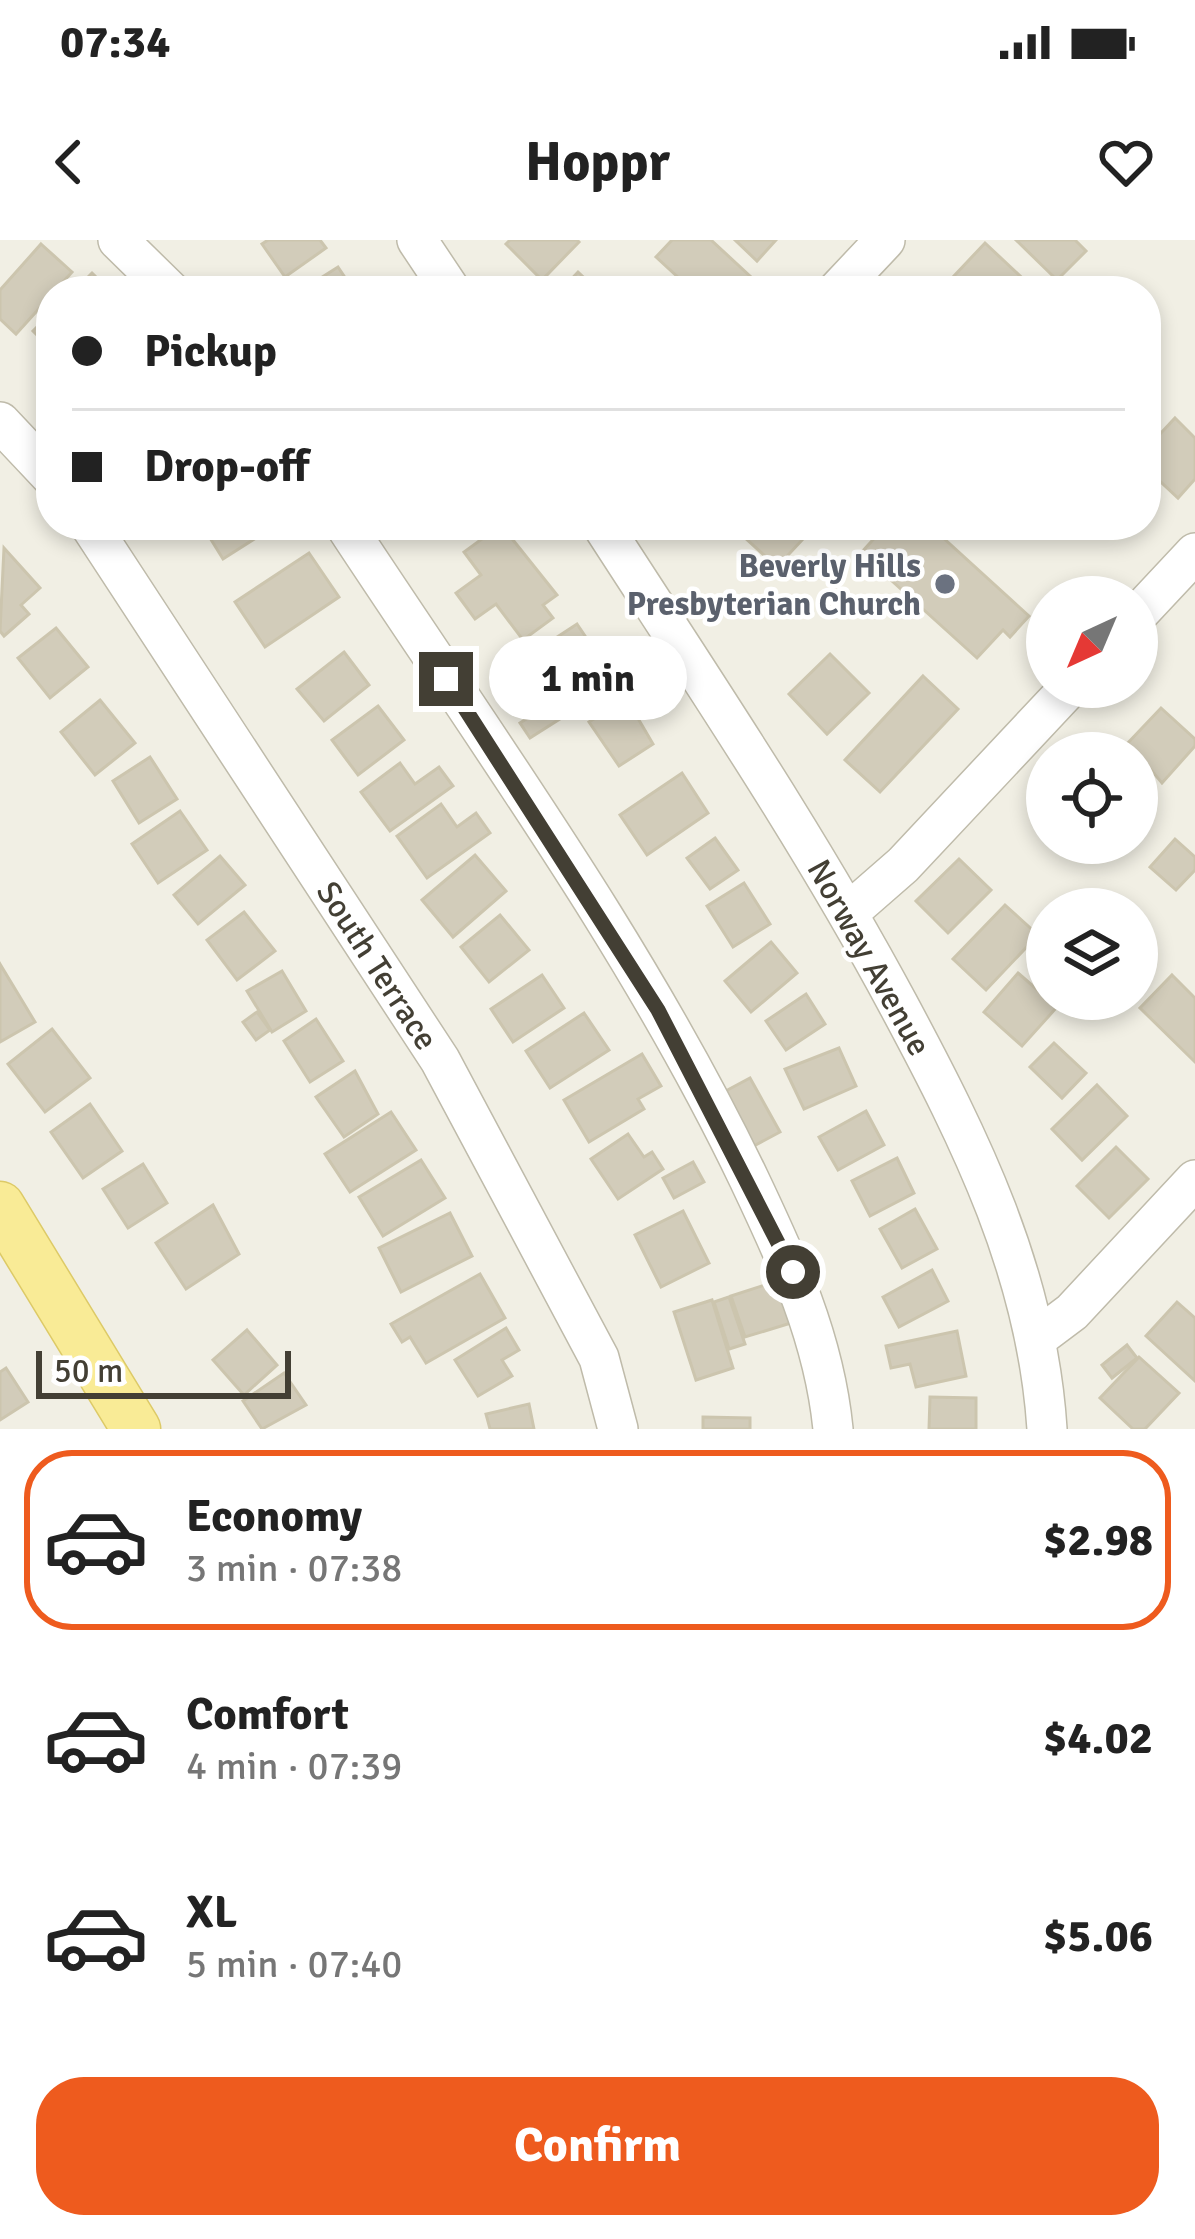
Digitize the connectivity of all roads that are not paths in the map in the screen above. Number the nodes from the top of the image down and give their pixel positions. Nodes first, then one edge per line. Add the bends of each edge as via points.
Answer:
1 (118, 240) edge
2 (417, 240) edge
3 (884, 240) edge
4 (155, 276) edge
5 (441, 276) edge
6 (851, 276) edge
7 (0, 422) edge
8 (36, 460) edge
9 (100, 540) edge
10 (355, 540) edge
11 (614, 540) edge
12 (1195, 553) edge
13 (1158, 593) edge
14 (1050, 708) edge
15 (848, 913) junction
16 (1195, 1180) edge
17 (0, 1206) edge
18 (1036, 1339) junction
19 (136, 1429) edge
20 (618, 1429) edge
21 (833, 1429) edge
22 (1047, 1429) edge

1 - 4 street
2 - 5 street
3 - 6 street
7 - 8 street
9 - 20 street, South Terrace via 440,1060 575,1308
10 - 21 street via 700,1085 793,1272 826,1375
11 - 15 street, Norway Avenue
12 - 13 street
14 - 15 street
15 - 18 street, Norway Avenue via 986,1174
16 - 18 street via 1072,1312
17 - 19 main road
18 - 22 street, Norway Avenue

